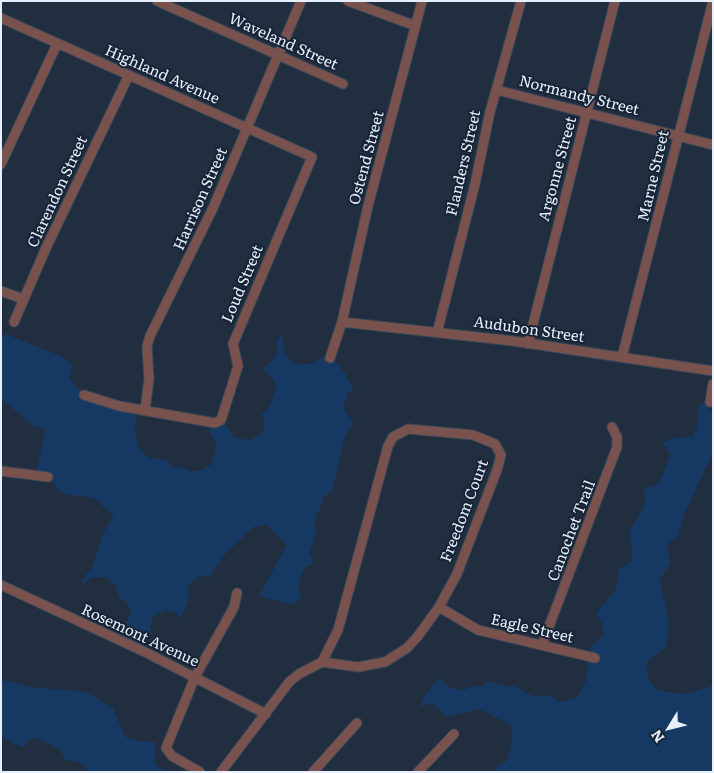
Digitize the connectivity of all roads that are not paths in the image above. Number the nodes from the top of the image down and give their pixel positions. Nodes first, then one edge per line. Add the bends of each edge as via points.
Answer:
1 (157, 1) edge
2 (301, 1) edge
3 (348, 1) edge
4 (422, 1) edge
5 (521, 1) edge
6 (616, 1) edge
7 (713, 2) edge
8 (1, 18) edge
9 (416, 26) junction
10 (57, 44) junction
11 (278, 56) junction
12 (129, 75) junction
13 (343, 84) dead end
14 (497, 90) junction
15 (587, 112) junction
16 (248, 127) junction
17 (678, 135) junction
18 (713, 145) edge
19 (312, 157) joint
20 (1, 164) edge
21 (1, 291) edge
22 (24, 299) junction
23 (14, 322) dead end
24 (342, 322) junction
25 (437, 332) junction
26 (528, 344) junction
27 (330, 358) dead end
28 (622, 358) junction
29 (713, 371) edge
30 (713, 384) edge
31 (84, 395) dead end
32 (710, 402) dead end
33 (145, 410) junction
34 (612, 427) dead end
35 (1, 471) edge
36 (48, 477) dead end
37 (1, 585) edge
38 (237, 593) dead end
39 (439, 607) junction
40 (542, 645) junction
41 (595, 658) dead end
42 (322, 662) junction
43 (195, 677) junction
44 (266, 714) junction
45 (357, 723) dead end
46 (454, 734) dead end
47 (200, 772) edge
48 (221, 772) edge
49 (313, 772) edge
50 (418, 772) edge

1 - 11 street, Waveland Street
2 - 11 street, Harrison Street
3 - 9 street
4 - 9 street, Ostend Street
5 - 14 street, Flanders Street
6 - 15 street, Argonne Street
7 - 17 street, Marne Street
8 - 10 street, Highland Avenue
9 - 24 street, Ostend Street via 368,206
10 - 12 street, Highland Avenue
10 - 20 street
11 - 13 street, Waveland Street
11 - 16 street, Harrison Street
12 - 16 street, Highland Avenue
12 - 22 street, Clarendon Street
14 - 15 street, Normandy Street
14 - 25 street, Flanders Street
15 - 17 street, Normandy Street
15 - 26 street, Argonne Street
16 - 19 street, Highland Avenue
16 - 33 street, Harrison Street via 213,208 150,336 147,346 150,379
17 - 18 street, Normandy Street
17 - 28 street, Marne Street
19 - 33 street, Loud Street via 233,344 238,366 224,415 218,423
21 - 22 street
22 - 23 street, Clarendon Street
24 - 25 street, Audubon Street
24 - 27 street, Ostend Street
25 - 26 street, Audubon Street
26 - 28 street, Audubon Street
28 - 29 street, Audubon Street
30 - 32 street
31 - 33 street
34 - 40 street, Canochet Trail via 618,447
35 - 36 street
37 - 43 street, Rosemont Avenue
38 - 43 street via 234,607
39 - 40 street, Eagle Street via 478,630
39 - 42 street, Freedom Court via 418,636 393,658 358,667
39 - 42 street, Freedom Court via 457,574 501,455 496,444 473,435 408,430 393,438 388,446 338,630
40 - 41 street, Eagle Street
42 - 44 street via 290,681
43 - 44 street, Rosemont Avenue
43 - 47 street via 166,748 172,756
44 - 48 street
45 - 49 street
46 - 50 street

